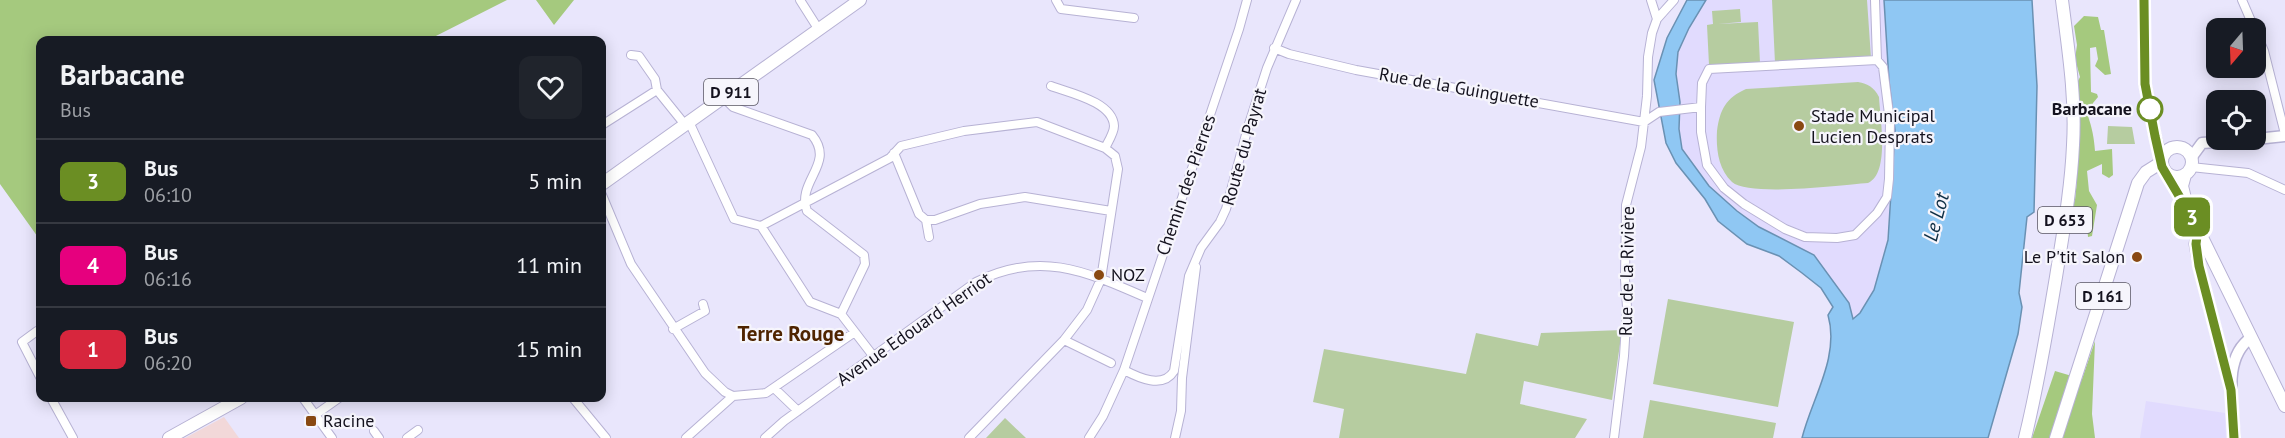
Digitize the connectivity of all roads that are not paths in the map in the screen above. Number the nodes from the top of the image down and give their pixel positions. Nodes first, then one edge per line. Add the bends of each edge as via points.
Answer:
1 (800, 0) edge
2 (860, 0) edge
3 (1056, 0) edge
4 (1247, 0) edge
5 (1296, 0) edge
6 (1652, 0) edge
7 (1674, 0) edge
8 (1875, 0) edge
9 (2062, 0) edge
10 (2144, 0) edge
11 (2242, 0) edge
12 (1134, 18) dead end
13 (1657, 18) junction
14 (819, 30) junction
15 (1274, 48) junction
16 (631, 55) dead end
17 (1877, 60) junction
18 (1051, 86) dead end
19 (657, 90) junction
20 (724, 98) junction
21 (1701, 107) junction
22 (606, 122) edge
23 (1644, 122) junction
24 (686, 123) junction
25 (2285, 135) edge
26 (2266, 138) edge
27 (2206, 143) edge
28 (1105, 148) junction
29 (894, 153) junction
30 (2162, 161) junction
31 (2189, 167) junction
32 (2168, 175) junction
33 (606, 181) edge
34 (2285, 190) edge
35 (804, 204) junction
36 (606, 205) edge
37 (2187, 207) junction
38 (1111, 211) junction
39 (926, 220) junction
40 (761, 226) junction
41 (2198, 228) junction
42 (929, 237) dead end
43 (1195, 264) junction
44 (1101, 279) junction
45 (1147, 298) junction
46 (703, 304) dead end
47 (841, 314) junction
48 (673, 329) junction
49 (36, 332) edge
50 (855, 332) junction
51 (2251, 338) junction
52 (1064, 340) junction
53 (873, 357) junction
54 (2222, 361) junction
55 (2236, 361) junction
56 (1111, 363) dead end
57 (36, 369) edge
58 (1127, 372) junction
59 (774, 388) junction
60 (2231, 390) junction
61 (734, 396) junction
62 (53, 402) edge
63 (234, 402) edge
64 (306, 402) edge
65 (333, 402) edge
66 (576, 402) edge
67 (2285, 406) edge
68 (798, 411) junction
69 (315, 415) junction
70 (418, 430) dead end
71 (73, 438) edge
72 (170, 438) edge
73 (332, 438) edge
74 (407, 438) edge
75 (606, 438) edge
76 (686, 438) edge
77 (765, 438) edge
78 (969, 438) edge
79 (1089, 438) edge
80 (1175, 438) edge
81 (1614, 438) edge
82 (2025, 438) edge
83 (2056, 438) edge
84 (2234, 438) edge

1 - 14 street
2 - 14 main road, D 911
3 - 12 street via 1061,9
4 - 45 street, Chemin des Pierres
5 - 15 street, Route du Payrat
6 - 13 street, Rue de la Rivière
7 - 13 street
8 - 17 street
9 - 82 main road, D 653 via 2071,71 2073,154 2041,367
10 - 30 street via 2145,84
11 - 25 street via 2265,51
13 - 23 street, Rue de la Rivière via 1648,57
14 - 20 main road, D 911
15 - 23 street, Rue de la Guinguette via 1356,70
15 - 43 street, Route du Payrat via 1226,208
16 - 19 street via 639,56 656,79
17 - 21 street via 1709,69 1702,83
17 - 21 street via 1883,67 1890,122 1887,198 1855,235 1805,237 1785,230 1724,188 1707,165
18 - 28 street via 1105,107 1114,128
19 - 22 street
19 - 24 street
20 - 24 main road, D 911
20 - 35 street via 733,107 812,135 819,144 821,157 804,195
21 - 23 street via 1659,112
23 - 81 street, Rue de la Rivière via 1626,205 1627,307
24 - 33 main road, D 911
24 - 40 street via 691,126 734,219
25 - 26 street
27 - 31 street via 2202,143
28 - 29 street via 1037,122 964,131 901,146
28 - 38 street via 1115,156 1118,169
29 - 35 street
29 - 39 street via 919,214
30 - 31 main road via 2169,149 2178,147 2186,151
30 - 32 main road
30 - 83 main road, D 161 via 2138,183
31 - 32 main road via 2176,177
31 - 34 street via 2248,173
31 - 37 main road via 2182,186
32 - 37 main road
35 - 40 street
35 - 47 street via 807,212 864,255 865,264
36 - 48 street via 631,264
37 - 41 main road
38 - 39 street via 1025,197 980,204
38 - 44 street
39 - 42 street
40 - 47 street via 810,302
41 - 51 main road
41 - 54 street via 2199,266
43 - 58 street, Route du Payrat via 1189,276 1170,378 1156,381
43 - 80 street
44 - 45 street, Avenue Edouard Herriot
44 - 52 street via 1087,310
44 - 53 street, Avenue Edouard Herriot via 1056,267 1024,265 997,272 976,282
45 - 58 street, Chemin des Pierres
46 - 48 street via 705,311
47 - 50 street
48 - 61 street via 705,373
49 - 57 street via 22,342
50 - 53 street
50 - 59 street
51 - 55 street via 2243,344
51 - 67 main road
52 - 56 street
52 - 78 street
53 - 68 street, Avenue Edouard Herriot
54 - 55 street
54 - 60 street
55 - 60 street
58 - 79 street
59 - 61 street via 766,393
59 - 68 street
60 - 84 street
61 - 76 street
62 - 71 street
63 - 72 main road
64 - 69 street
65 - 69 street
66 - 75 street
68 - 77 street, Avenue Edouard Herriot
69 - 73 street
70 - 74 street

